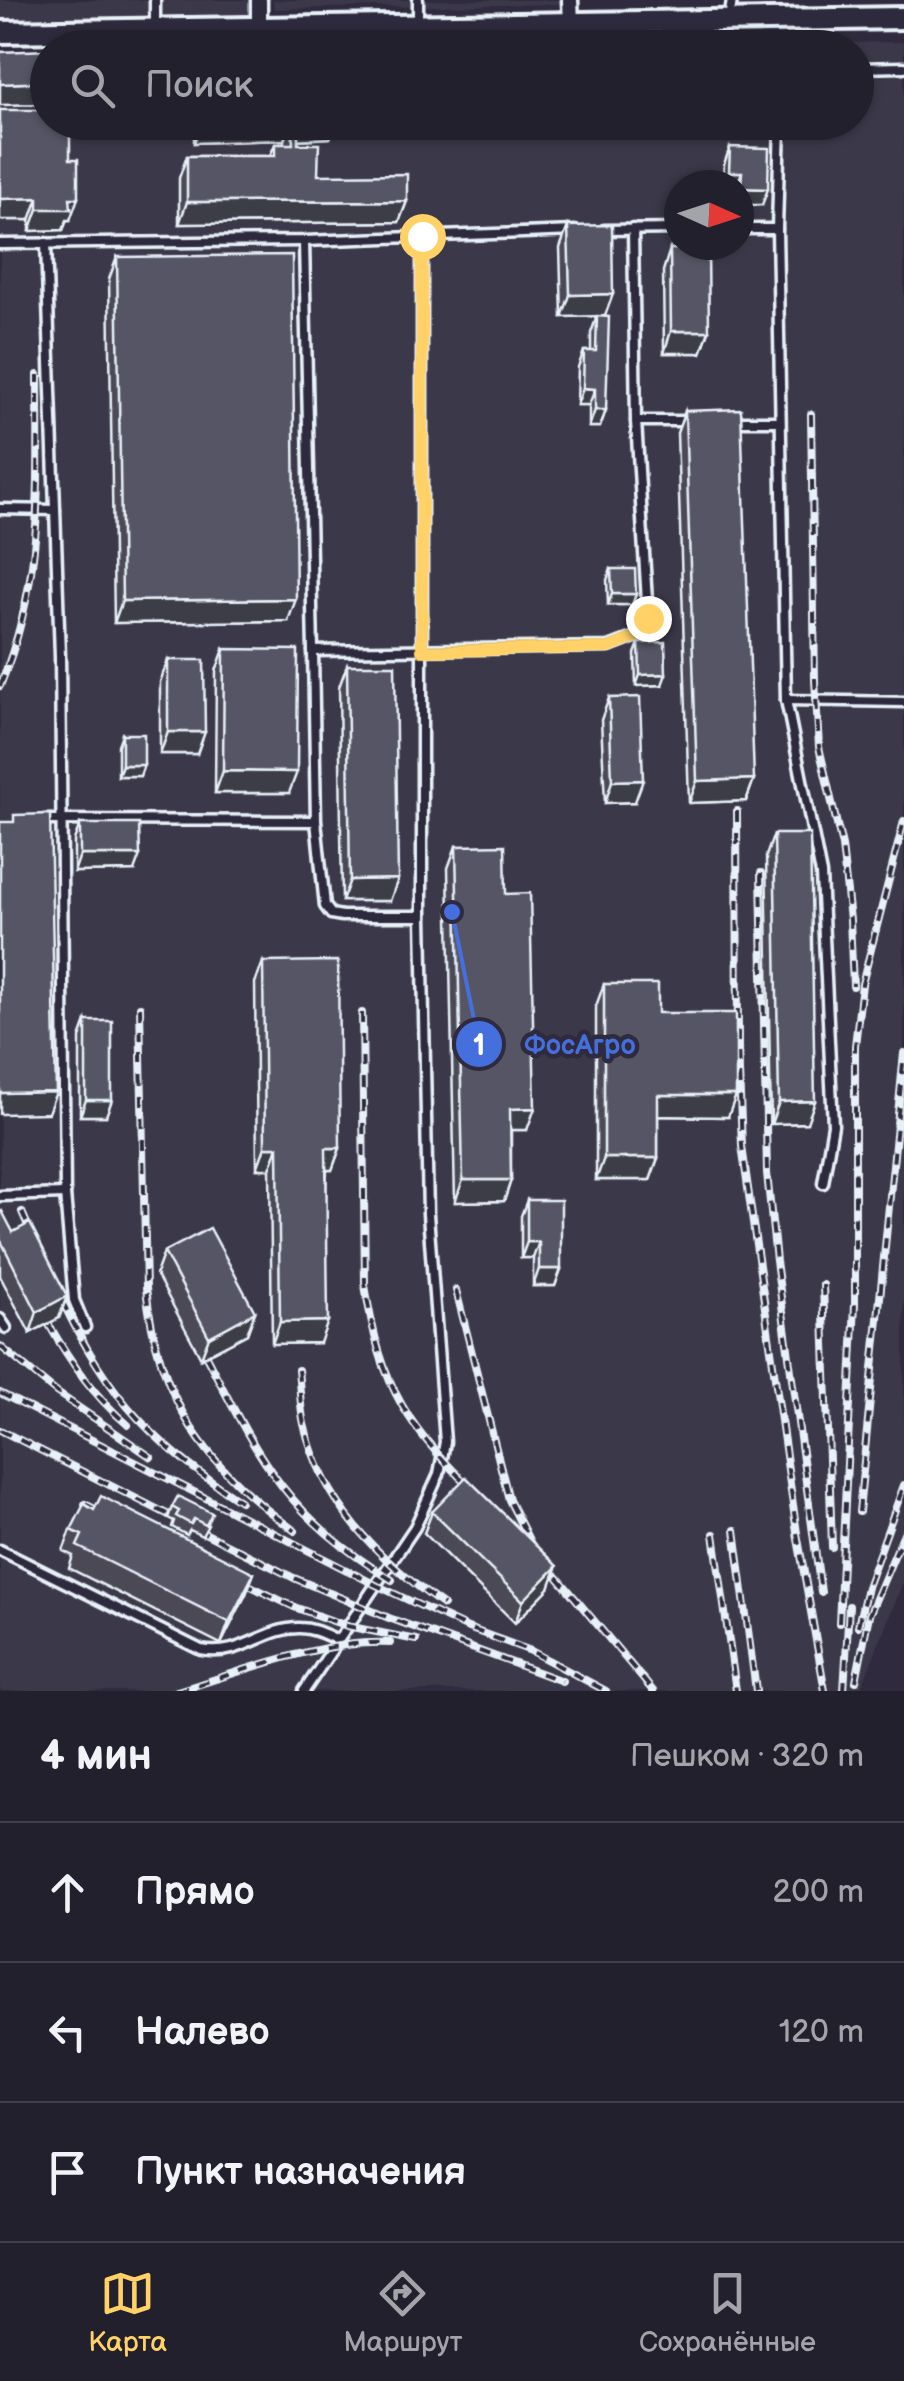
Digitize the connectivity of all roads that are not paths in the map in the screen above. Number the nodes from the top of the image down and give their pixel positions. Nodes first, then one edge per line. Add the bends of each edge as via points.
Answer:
1 (155, 0) edge
2 (259, 0) edge
3 (418, 0) edge
4 (570, 0) edge
5 (731, 11) edge
6 (904, 18) edge
7 (571, 23) junction
8 (418, 25) junction
9 (259, 28) junction
10 (155, 30) joint
11 (0, 32) edge
12 (30, 32) edge
13 (874, 68) edge
14 (904, 68) edge
15 (780, 140) edge
16 (633, 229) junction
17 (664, 229) edge
18 (754, 229) edge
19 (778, 229) junction
20 (422, 236) junction
21 (304, 242) junction
22 (46, 243) junction
23 (0, 244) edge
24 (636, 421) junction
25 (708, 421) edge
26 (726, 421) edge
27 (780, 421) junction
28 (0, 510) edge
29 (55, 510) junction
30 (422, 651) junction
31 (313, 652) junction
32 (786, 700) junction
33 (904, 702) edge
34 (61, 818) junction
35 (316, 820) junction
36 (30, 821) edge
37 (422, 916) junction
38 (822, 1184) dead end
39 (65, 1194) junction
40 (0, 1196) edge
41 (0, 1318) edge
42 (84, 1327) dead end
43 (6, 1328) dead end
44 (0, 1550) edge
45 (338, 1640) junction
46 (304, 1691) edge

1 - 10 lane
2 - 9 street
3 - 8 lane
4 - 7 street
5 - 6 main road
5 - 7 main road
7 - 8 main road
8 - 9 main road
9 - 10 main road
11 - 12 main road
13 - 14 lane
15 - 19 lane
16 - 17 lane
16 - 20 lane
16 - 24 lane
18 - 19 lane
19 - 27 lane
20 - 21 lane
20 - 30 lane
21 - 22 lane
21 - 31 lane
22 - 23 lane
22 - 29 lane
24 - 25 lane
24 - 30 lane via 648,618 636,637 609,648
26 - 27 lane
27 - 32 lane
28 - 29 lane
29 - 34 lane
30 - 31 lane
30 - 37 lane
31 - 35 lane
32 - 33 lane
32 - 38 lane via 822,874 833,1125
34 - 35 lane
34 - 36 lane
34 - 39 lane
35 - 37 lane via 331,914
37 - 45 lane via 428,1214 445,1442 415,1527
39 - 40 lane
39 - 42 lane via 74,1300
41 - 43 lane
44 - 45 lane via 201,1650 237,1650 298,1627
45 - 46 lane

